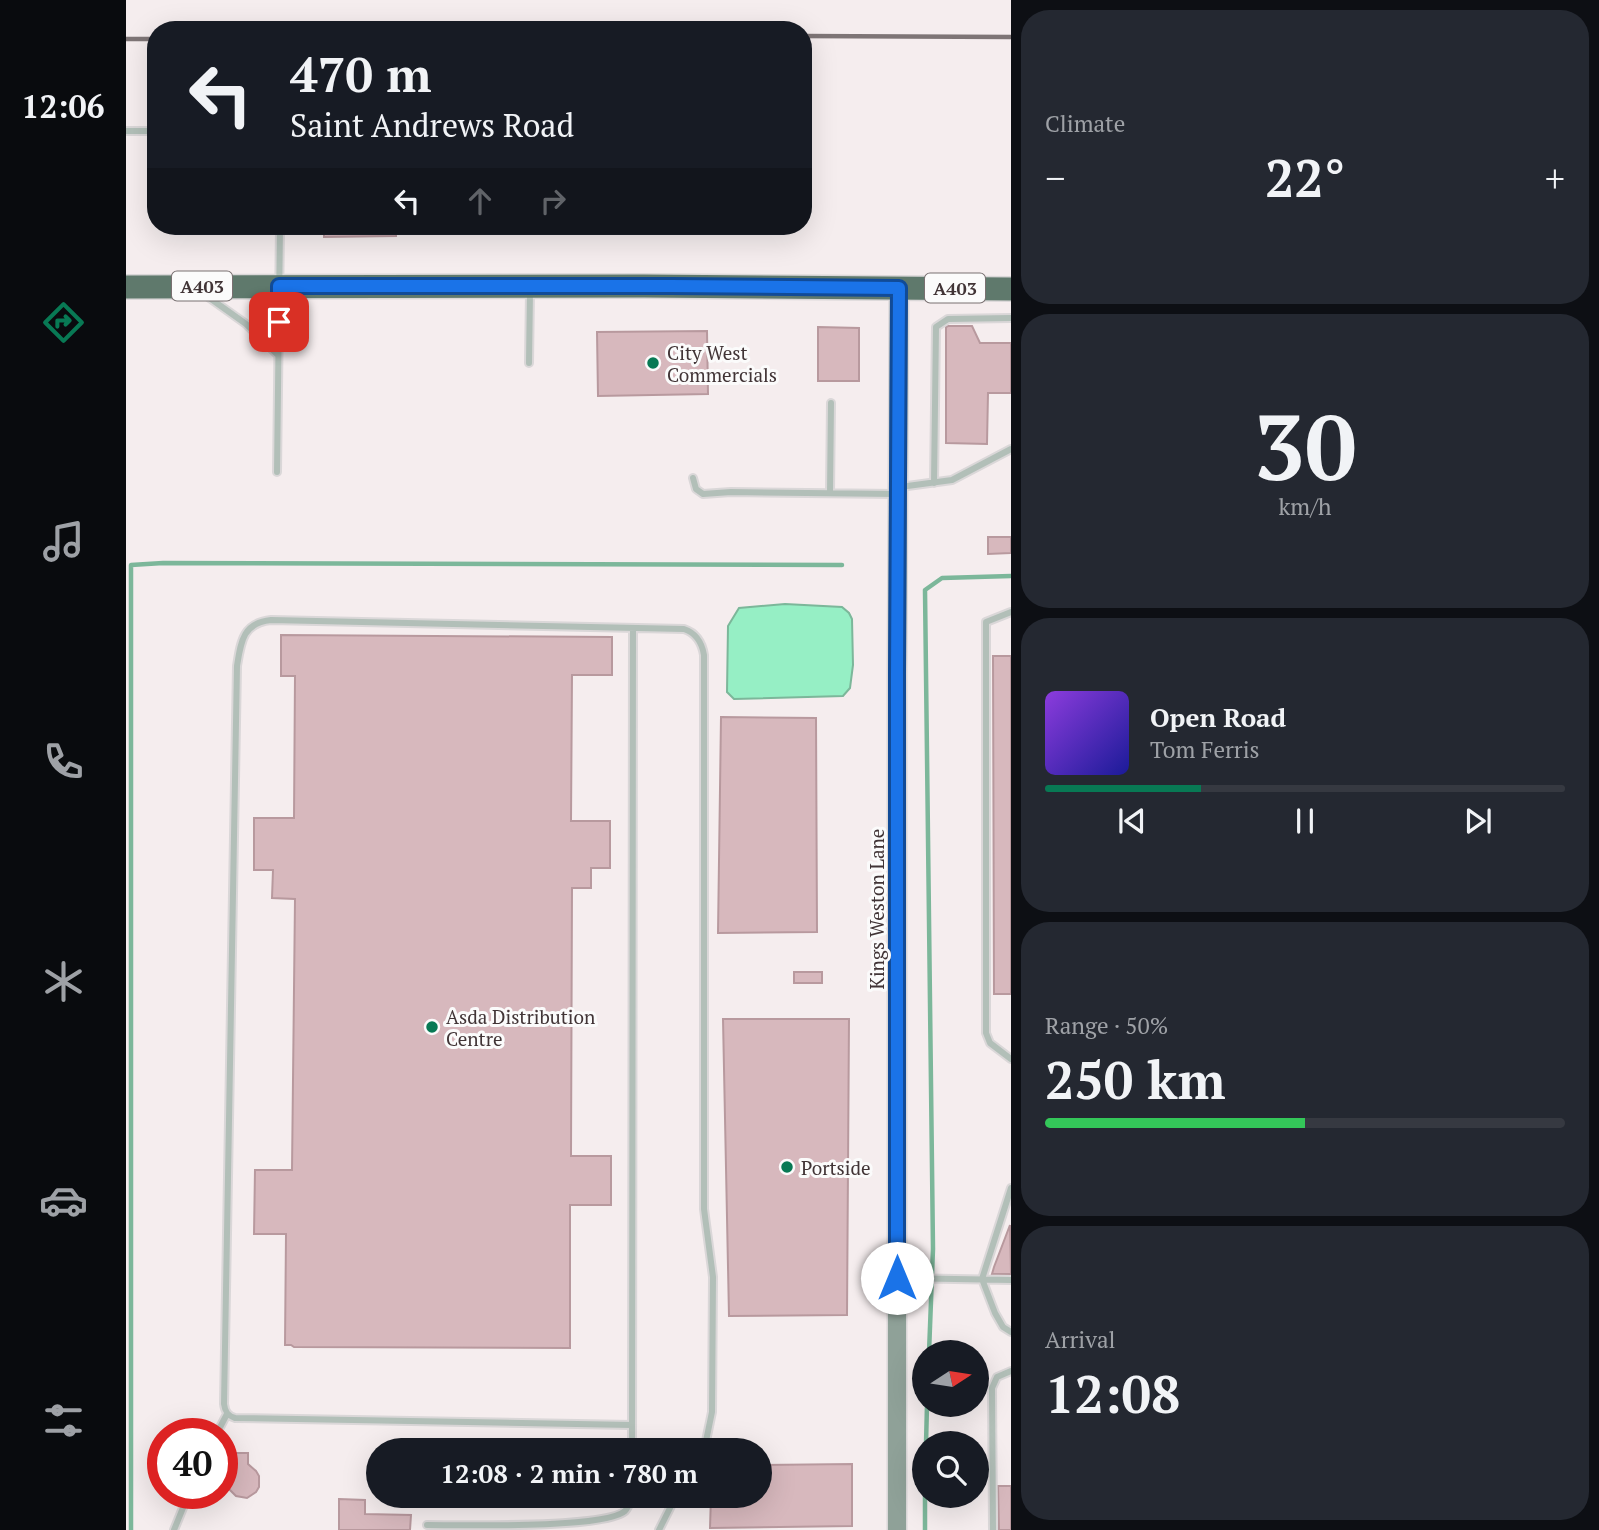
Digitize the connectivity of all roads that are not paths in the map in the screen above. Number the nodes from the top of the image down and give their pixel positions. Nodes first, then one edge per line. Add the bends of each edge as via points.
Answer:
1 (126, 131) edge
2 (147, 131) edge
3 (280, 235) edge
4 (194, 286) junction
5 (279, 286) junction
6 (531, 286) junction
7 (126, 287) edge
8 (899, 288) junction
9 (1011, 289) edge
10 (1011, 318) edge
11 (278, 355) junction
12 (529, 363) dead end
13 (831, 403) dead end
14 (1011, 449) edge
15 (277, 472) dead end
16 (692, 478) dead end
17 (934, 483) junction
18 (898, 490) junction
19 (830, 493) junction
20 (1011, 612) edge
21 (633, 628) junction
22 (1011, 1059) edge
23 (1011, 1188) edge
24 (897, 1278) junction
25 (982, 1279) junction
26 (1011, 1280) edge
27 (1011, 1332) edge
28 (1011, 1371) edge
29 (227, 1414) junction
30 (225, 1418) edge
31 (632, 1426) junction
32 (632, 1438) edge
33 (707, 1438) edge
34 (627, 1508) edge
35 (670, 1508) edge
36 (183, 1509) edge
37 (427, 1525) dead end
38 (174, 1530) edge
39 (659, 1530) edge
40 (897, 1530) edge
41 (993, 1530) edge

1 - 2 lane
3 - 5 lane
4 - 5 highway, A403
4 - 7 highway, A403
4 - 11 lane via 246,324
5 - 6 highway, A403
5 - 11 lane
6 - 8 highway, A403
6 - 12 lane
8 - 9 highway, A403
8 - 18 street, Kings Weston Lane
10 - 17 lane via 948,319 936,327
11 - 15 lane
13 - 19 lane
14 - 17 lane via 952,480
16 - 19 lane via 703,494
17 - 18 lane
18 - 19 lane
18 - 24 street, Kings Weston Lane
20 - 22 lane via 986,621 986,1033 990,1043
21 - 29 lane via 271,620 260,621 247,632 237,666 224,1376
21 - 31 lane
21 - 33 lane via 690,631 700,641 704,656 704,1209 713,1278 712,1412
23 - 25 lane
24 - 25 lane
24 - 40 street, Kings Weston Lane
25 - 26 lane
25 - 27 lane via 995,1313
28 - 41 lane via 997,1377 992,1388
29 - 30 lane
29 - 31 lane via 235,1418
31 - 32 lane
34 - 37 lane via 618,1515 593,1520
35 - 39 lane
36 - 38 lane

